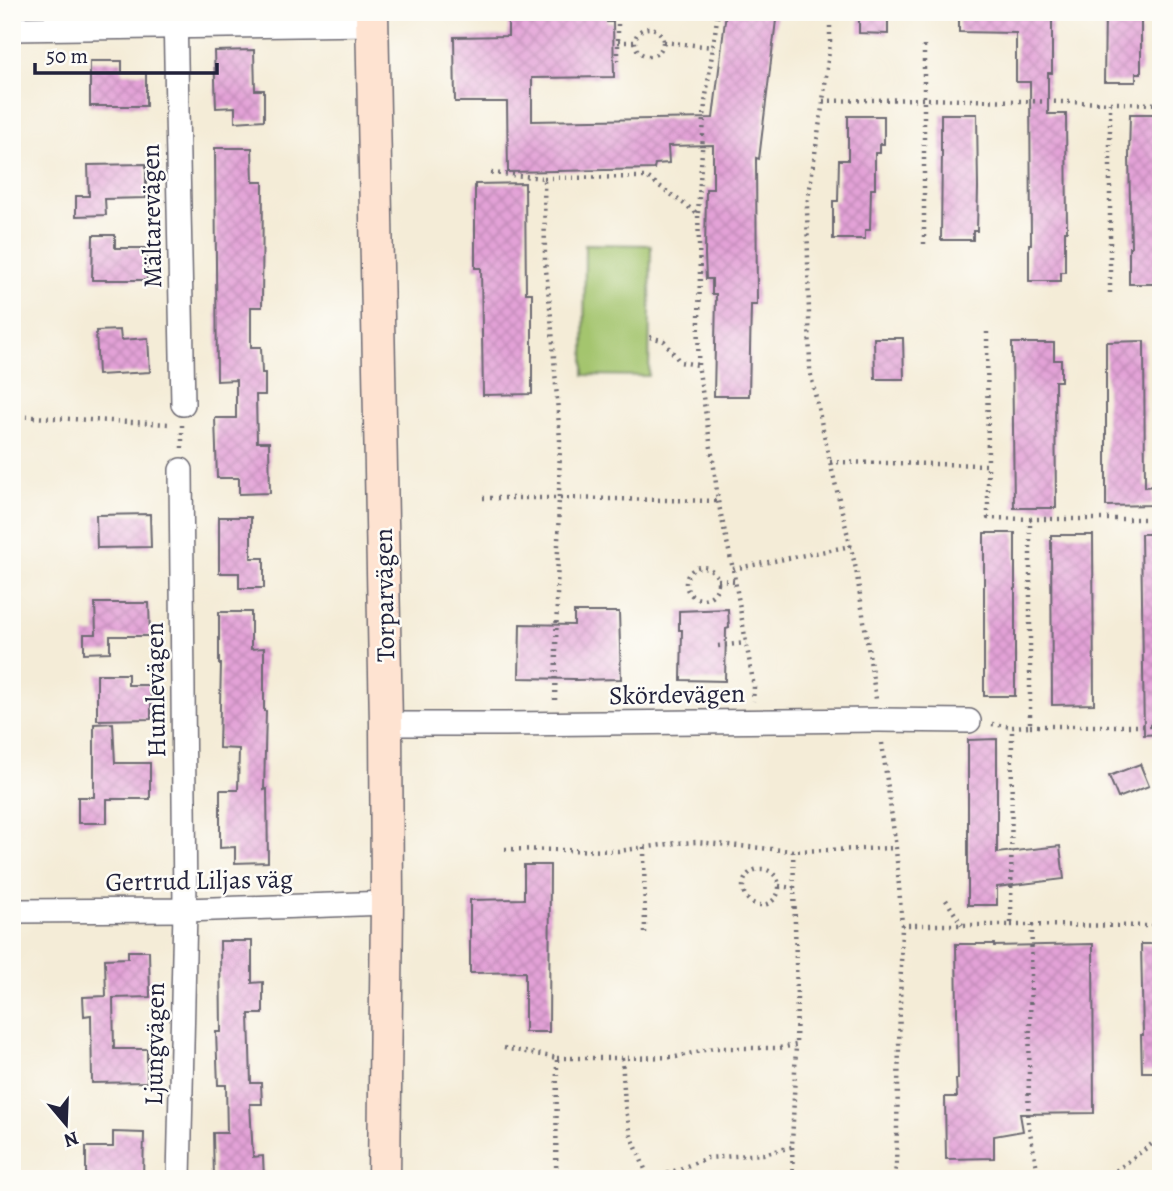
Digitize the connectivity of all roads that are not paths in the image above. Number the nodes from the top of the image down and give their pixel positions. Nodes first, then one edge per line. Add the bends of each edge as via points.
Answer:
1 (372, 18) edge
2 (175, 19) edge
3 (12, 29) edge
4 (183, 404) dead end
5 (181, 470) road end
6 (969, 721) dead end
7 (386, 724) junction
8 (387, 903) junction
9 (186, 910) junction
10 (12, 911) edge
11 (178, 1179) edge
12 (384, 1179) edge

1 - 2 street
1 - 7 street, Torparvägen
2 - 3 street
2 - 4 street, Mältarevägen
5 - 9 street, Humlevägen
6 - 7 street, Skördevägen
7 - 8 street, Torparvägen
8 - 9 street, Gertrud Liljas väg
8 - 12 street, Torparvägen
9 - 10 street, Gertrud Liljas väg
9 - 11 street, Ljungvägen

